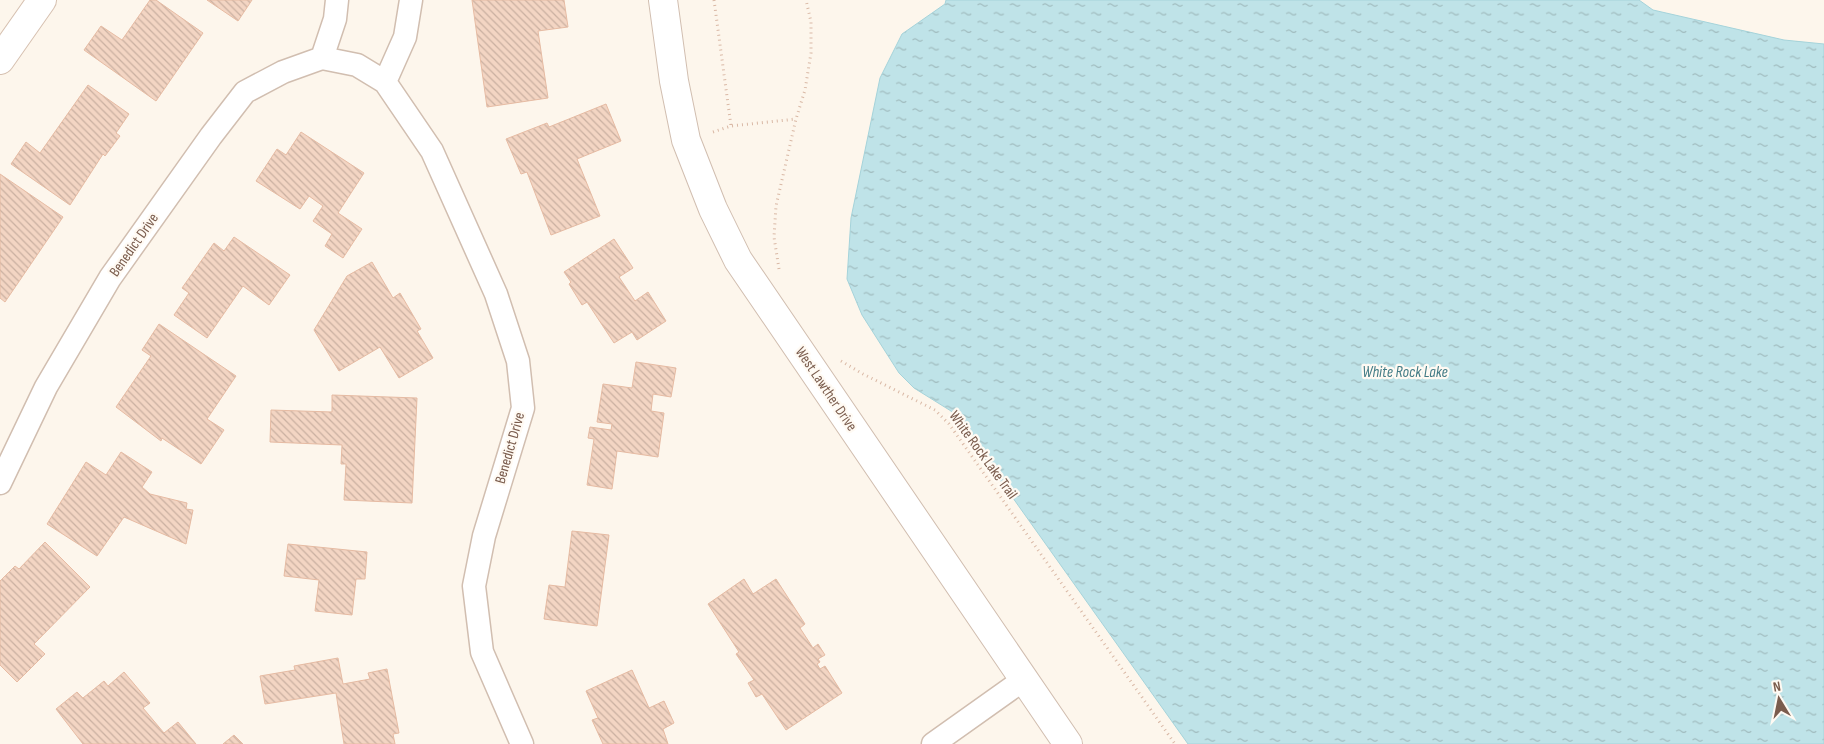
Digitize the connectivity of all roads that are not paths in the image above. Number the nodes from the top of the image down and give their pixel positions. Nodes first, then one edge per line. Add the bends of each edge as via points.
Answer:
1 (42, 0) edge
2 (337, 0) edge
3 (411, 0) edge
4 (663, 0) edge
5 (322, 58) junction
6 (0, 60) edge
7 (385, 82) junction
8 (0, 483) edge
9 (1023, 680) junction
10 (522, 744) edge
11 (933, 744) edge
12 (1068, 744) edge

1 - 6 street
2 - 5 street via 335,19
3 - 7 street via 405,37
4 - 9 street, West Lawther Drive via 686,140 713,209 738,260
5 - 7 street, Benedict Drive via 357,65
5 - 8 street, Benedict Drive via 283,72 245,92 211,136 110,278 46,387
7 - 10 street, Benedict Drive via 432,151 496,294 518,361 523,408 484,536 474,586 482,652
9 - 11 street
9 - 12 street, West Lawther Drive

